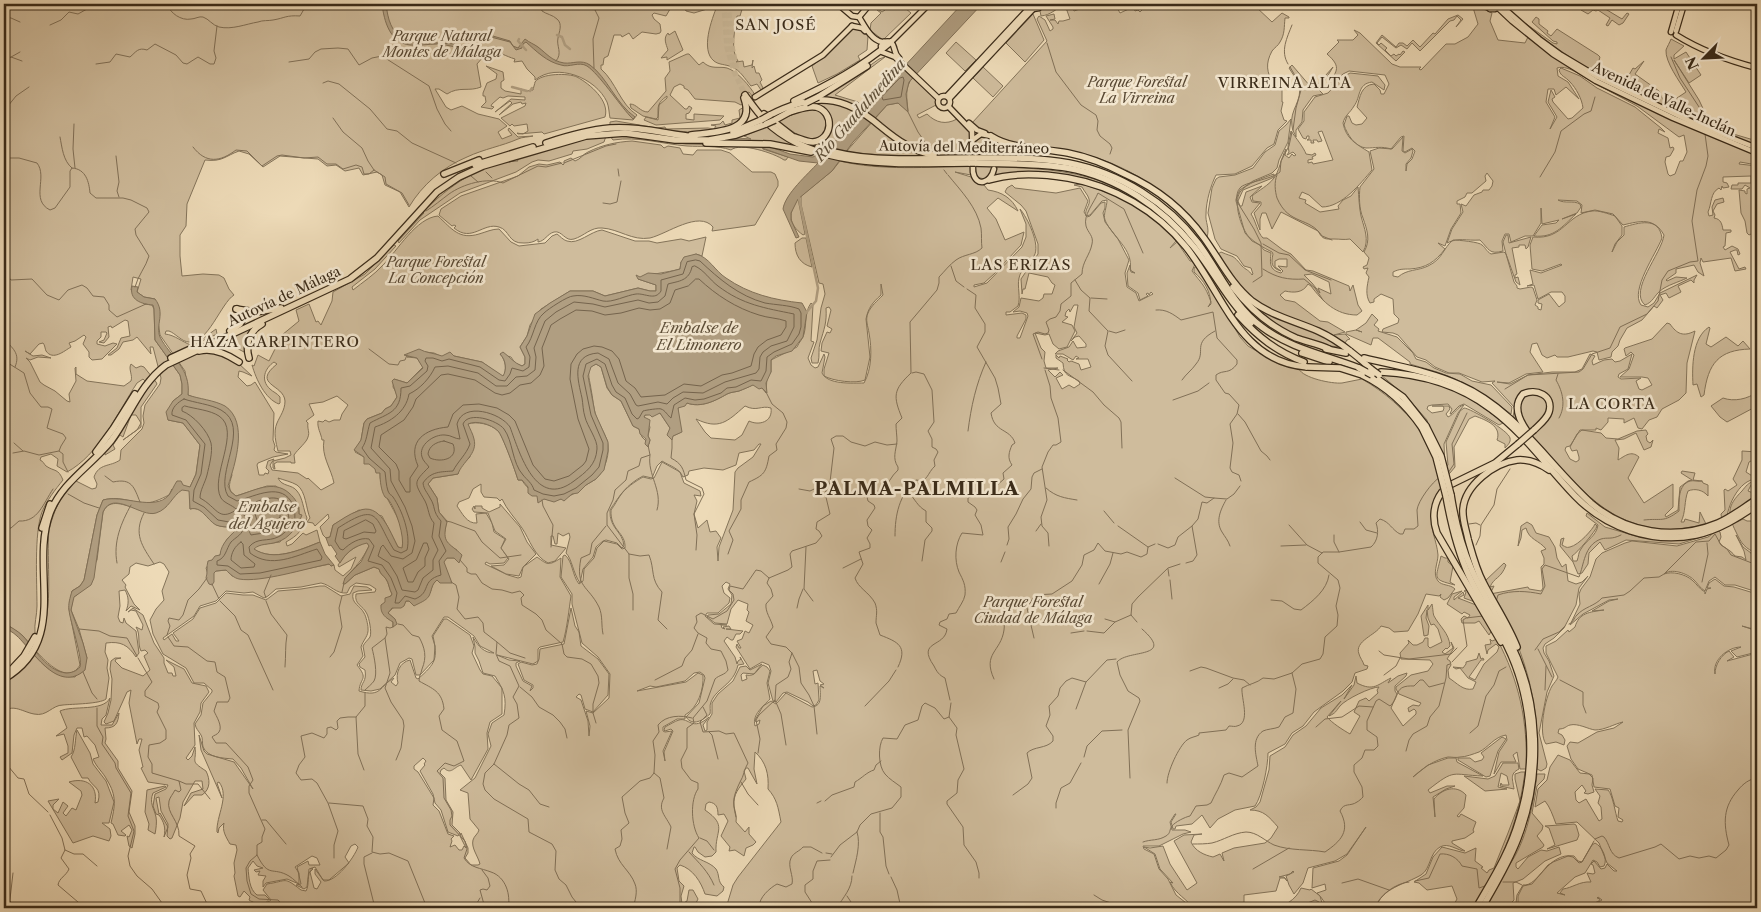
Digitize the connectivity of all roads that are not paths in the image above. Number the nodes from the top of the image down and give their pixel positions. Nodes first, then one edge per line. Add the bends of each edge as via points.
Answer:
1 (838, 4) edge
2 (870, 4) edge
3 (929, 4) edge
4 (933, 4) edge
5 (1041, 4) edge
6 (1484, 4) edge
7 (1494, 4) edge
8 (1679, 4) edge
9 (1684, 4) edge
10 (1500, 5) edge
11 (1031, 6) edge
12 (854, 20) junction
13 (859, 25) junction
14 (1674, 32) junction
15 (893, 45) junction
16 (883, 49) junction
17 (903, 63) junction
18 (1757, 68) edge
19 (745, 95) junction
20 (755, 97) dead end
21 (939, 97) junction
22 (948, 97) junction
23 (949, 106) junction
24 (789, 112) junction
25 (772, 116) junction
26 (763, 122) junction
27 (984, 133) junction
28 (687, 136) junction
29 (991, 136) junction
30 (795, 137) junction
31 (1722, 137) junction
32 (675, 140) junction
33 (974, 140) junction
34 (1757, 148) edge
35 (820, 152) junction
36 (994, 152) dead end
37 (1757, 153) edge
38 (498, 156) junction
39 (846, 157) junction
40 (958, 158) junction
41 (973, 160) junction
42 (994, 169) dead end
43 (444, 174) dead end
44 (989, 180) junction
45 (444, 187) junction
46 (1194, 226) junction
47 (1202, 258) junction
48 (1214, 288) junction
49 (281, 308) junction
50 (1244, 309) junction
51 (230, 331) junction
52 (1252, 331) junction
53 (1329, 349) junction
54 (193, 351) junction
55 (1348, 352) junction
56 (249, 358) dead end
57 (1362, 359) junction
58 (239, 362) dead end
59 (1306, 364) junction
60 (1357, 370) junction
61 (1372, 372) junction
62 (1380, 373) junction
63 (145, 382) junction
64 (1403, 397) junction
65 (1424, 427) junction
66 (1540, 449) junction
67 (1562, 480) junction
68 (1452, 484) dead end
69 (1447, 494) junction
70 (1757, 499) edge
71 (1757, 505) edge
72 (1734, 517) junction
73 (1483, 598) junction
74 (1501, 630) junction
75 (38, 634) junction
76 (5, 677) edge
77 (1503, 865) junction
78 (1476, 908) edge
79 (1482, 908) edge

1 - 12 main road
2 - 12 main road
3 - 15 main road
4 - 15 main road
5 - 11 main road via 1039,8
6 - 10 main road via 1490,9
7 - 10 main road, Avenida de Valle-Inclán
8 - 14 main road
9 - 14 main road
10 - 31 main road, Avenida de Valle-Inclán via 1512,21 1553,54 1596,81
11 - 22 main road
12 - 13 main road
12 - 13 main road
12 - 20 main road via 823,55
13 - 16 main road
14 - 18 main road via 1696,46
15 - 16 highway
15 - 16 main road
15 - 16 main road
15 - 17 main road
16 - 17 main road
16 - 24 highway, Autovía de Málaga, bridge via 850,78
16 - 25 highway via 826,86 815,86 808,95
17 - 21 main road
19 - 28 highway via 746,110 738,125
19 - 30 highway, Autovía del Mediterráneo via 764,115
19 - 35 highway, Autovía del Mediterráneo via 772,127
21 - 22 main road
21 - 23 main road via 941,108
22 - 23 main road
23 - 27 main road
23 - 33 main road via 970,127
24 - 25 highway, Autovía de Málaga
24 - 30 highway via 818,107 830,122 828,132 820,140 808,142
25 - 26 highway, Autovía de Málaga, bridge
25 - 40 highway via 798,103 817,99 840,102 857,109 913,149
26 - 28 highway, Autovía de Málaga via 731,133
26 - 32 highway, Autovía de Málaga via 746,132 724,138
27 - 29 main road
27 - 33 main road
28 - 38 highway, Autovía de Málaga via 610,128 573,134
29 - 36 main road
29 - 46 highway via 1007,144 1078,156 1124,173 1169,201
30 - 35 highway, Autovía del Mediterráneo
31 - 34 main road, Avenida de Valle-Inclán
31 - 37 main road, Avenida de Valle-Inclán
32 - 35 highway via 770,144
32 - 45 highway, Autovía de Málaga via 625,132 586,136 483,166 459,176
33 - 44 main road via 974,176 980,181
35 - 39 highway, Autovía del Mediterráneo
35 - 39 highway, Autovía del Mediterráneo
38 - 43 highway
38 - 49 highway, Autovía de Málaga via 467,168 444,182 375,255 348,276
39 - 40 highway, Autovía del Mediterráneo
39 - 41 highway, Autovía del Mediterráneo via 893,162
40 - 41 highway, Autovía del Mediterráneo
41 - 47 highway, Autovía del Mediterráneo via 1050,166 1085,172 1106,180 1158,210
41 - 50 highway, Autovía del Mediterráneo via 1022,158 1070,163 1135,188 1162,206 1190,233
42 - 44 main road
44 - 48 highway via 1049,176 1085,182 1119,194 1145,209 1171,231 1191,253
45 - 54 highway, Autovía de Málaga via 377,258 350,279
45 - 56 highway via 391,247 362,273 255,328 248,339
46 - 53 highway via 1234,288 1254,310 1287,334
46 - 55 highway via 1230,278 1252,300 1273,314 1329,336
47 - 52 highway via 1232,308
47 - 60 highway, Autovía del Mediterráneo, bridge via 1234,305 1264,333 1292,349
48 - 52 highway
48 - 59 highway via 1241,331 1258,349 1280,362
49 - 51 highway, Autovía de Málaga
49 - 51 highway via 256,312 235,308 243,319
50 - 53 highway via 1279,334
50 - 60 highway, Autovía del Mediterráneo via 1261,327 1290,345
51 - 54 highway, Autovía de Málaga
52 - 59 highway via 1276,349
53 - 55 highway
54 - 58 highway via 215,351
54 - 63 highway, Autovía de Málaga via 166,365
55 - 57 highway, bridge
57 - 61 highway
57 - 66 highway via 1428,373 1461,385 1498,408
59 - 60 highway, bridge
60 - 61 highway, Autovía del Mediterráneo, bridge
60 - 65 highway, Autovía del Mediterráneo, bridge via 1397,398
61 - 62 highway, bridge
61 - 64 highway, Autovía del Mediterráneo
62 - 64 highway
62 - 67 highway via 1428,378 1475,398 1497,413
63 - 75 highway, Autovía de Málaga via 109,442 58,497 46,526 44,616
63 - 75 highway, Autovía de Málaga via 105,441 59,489 46,514 40,545
64 - 65 highway, Autovía del Mediterráneo
65 - 69 highway, Autovía del Mediterráneo, bridge via 1441,456
66 - 68 highway, bridge via 1539,446 1523,426 1517,410 1521,397 1527,392 1540,392 1546,397 1550,407 1546,418 1534,430 1518,444 1495,463
66 - 72 highway via 1580,493 1620,522 1668,533 1692,531
67 - 72 highway via 1600,517 1642,535 1682,537 1706,532
67 - 73 highway via 1540,464 1517,460 1485,475 1468,491 1463,510 1465,527
69 - 73 highway, Autovía del Mediterráneo
69 - 73 highway via 1438,500 1434,511 1435,528
70 - 72 highway
71 - 72 highway
73 - 74 highway, Autovía del Mediterráneo
73 - 74 highway
74 - 77 highway, Autovía del Mediterráneo via 1521,682 1529,729 1527,785 1519,821
74 - 77 highway, Autovía del Mediterráneo via 1515,652 1527,689 1535,742 1532,786 1518,838
75 - 76 highway, Autovía de Málaga via 21,662
77 - 78 highway, Autovía del Mediterráneo
77 - 79 highway, Autovía del Mediterráneo

